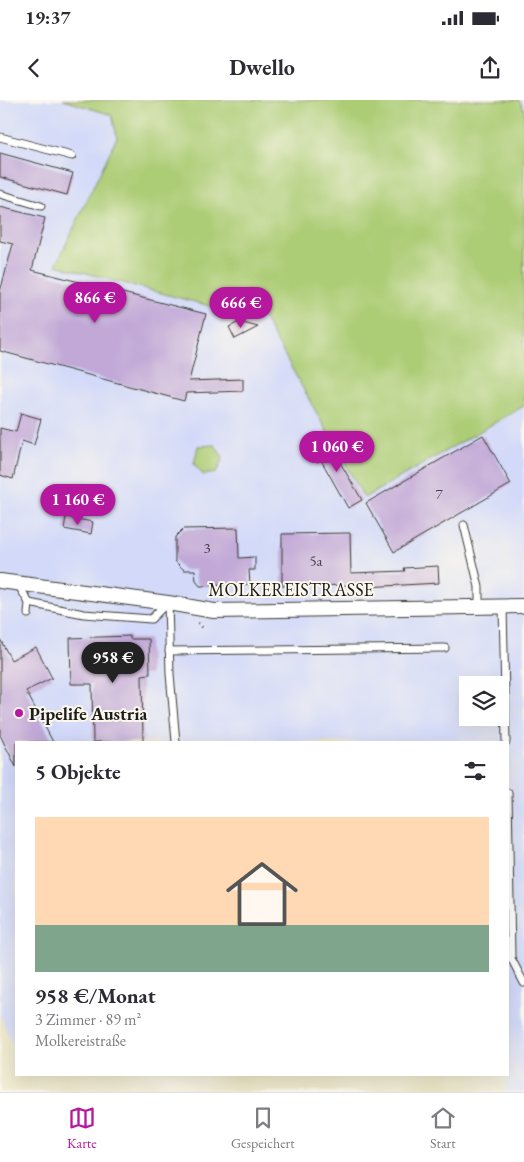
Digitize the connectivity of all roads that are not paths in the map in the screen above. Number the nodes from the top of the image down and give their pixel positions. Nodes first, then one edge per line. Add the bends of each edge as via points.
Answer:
1 (0, 136) edge
2 (72, 156) dead end
3 (0, 194) edge
4 (41, 206) dead end
5 (464, 524) dead end
6 (0, 581) edge
7 (18, 584) junction
8 (29, 603) junction
9 (168, 603) junction
10 (479, 606) junction
11 (503, 606) junction
12 (524, 606) edge
13 (28, 614) dead end
14 (446, 648) dead end
15 (169, 651) junction
16 (176, 741) edge
17 (506, 741) edge
18 (509, 848) edge
19 (524, 983) edge

1 - 2 lane
3 - 4 lane
5 - 10 lane via 479,587
6 - 7 street, MOLKEREISTRASSE
7 - 8 lane
7 - 9 street, MOLKEREISTRASSE
8 - 9 lane via 84,614 151,618
8 - 13 lane
9 - 10 street, MOLKEREISTRASSE via 214,611
9 - 15 lane
10 - 11 street, MOLKEREISTRASSE
11 - 12 street, MOLKEREISTRASSE
11 - 17 lane
14 - 15 lane
15 - 16 lane
18 - 19 lane via 511,958

